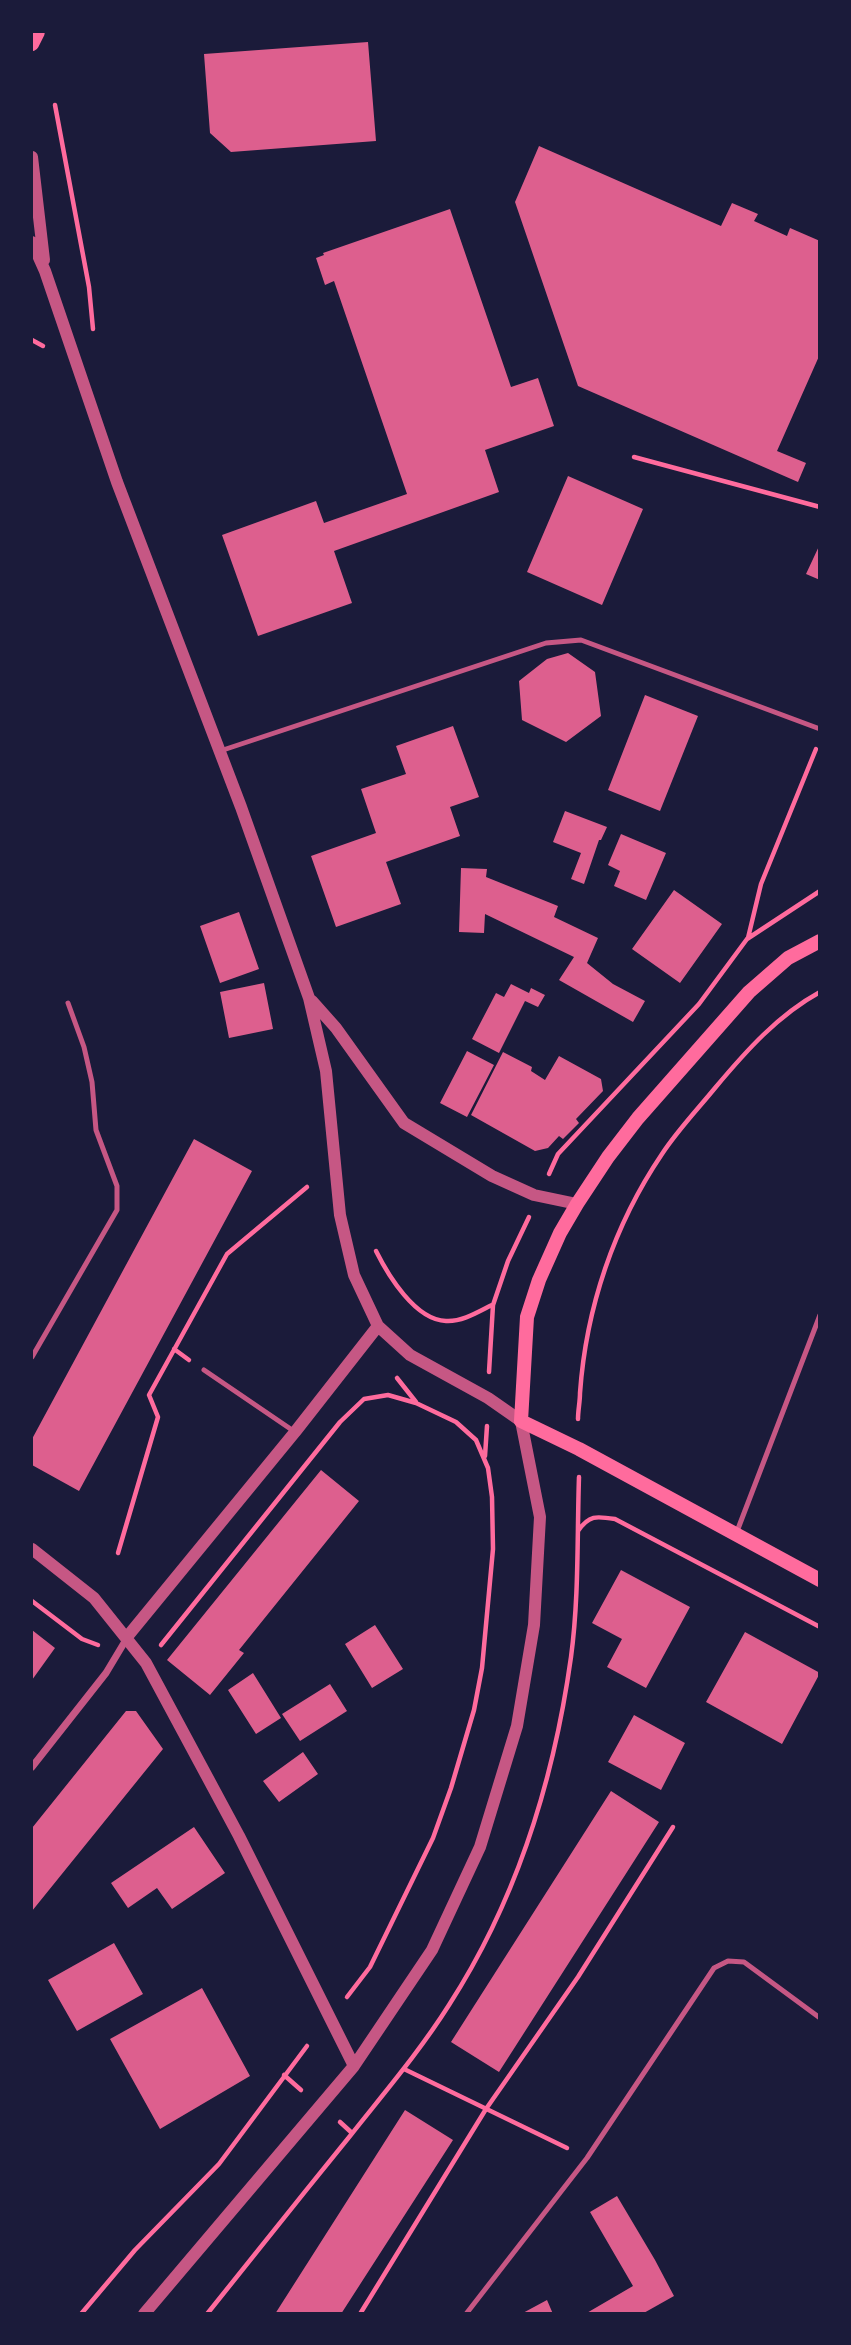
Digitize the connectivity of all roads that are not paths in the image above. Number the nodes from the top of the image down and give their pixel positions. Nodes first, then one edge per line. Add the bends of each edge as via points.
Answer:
1 (38, 32) edge
2 (32, 44) edge
3 (32, 158) edge
4 (32, 243) edge
5 (45, 271) junction
6 (820, 729) edge
7 (219, 751) junction
8 (820, 941) edge
9 (309, 998) junction
10 (68, 1003) dead end
11 (577, 1204) junction
12 (820, 1315) edge
13 (378, 1326) junction
14 (32, 1357) edge
15 (204, 1370) dead end
16 (521, 1420) junction
17 (295, 1432) junction
18 (736, 1534) junction
19 (32, 1549) edge
20 (820, 1580) edge
21 (127, 1637) junction
22 (32, 1767) edge
23 (820, 2018) edge
24 (354, 2066) junction
25 (144, 2314) edge
26 (466, 2314) edge

1 - 2 main road
3 - 5 street
4 - 5 street
5 - 7 street via 117,482
6 - 7 lane via 581,640 563,640
7 - 9 street
8 - 11 main road via 789,958 741,1002 638,1118
9 - 11 street via 404,1123 492,1176 534,1195
9 - 13 street via 326,1071 340,1215 354,1275
10 - 14 lane via 92,1082 96,1130 117,1186 117,1210
11 - 16 main road via 539,1280 527,1317
12 - 18 lane
13 - 16 street via 410,1355
13 - 17 street
15 - 17 lane
16 - 18 main road
16 - 24 street via 540,1517 534,1625 517,1726 480,1847 432,1950
17 - 21 street
18 - 20 main road
19 - 21 street via 94,1598
21 - 22 street via 106,1673
21 - 24 street via 239,1836
23 - 26 lane via 744,1962 728,1961 709,1974 587,2158
24 - 25 street

